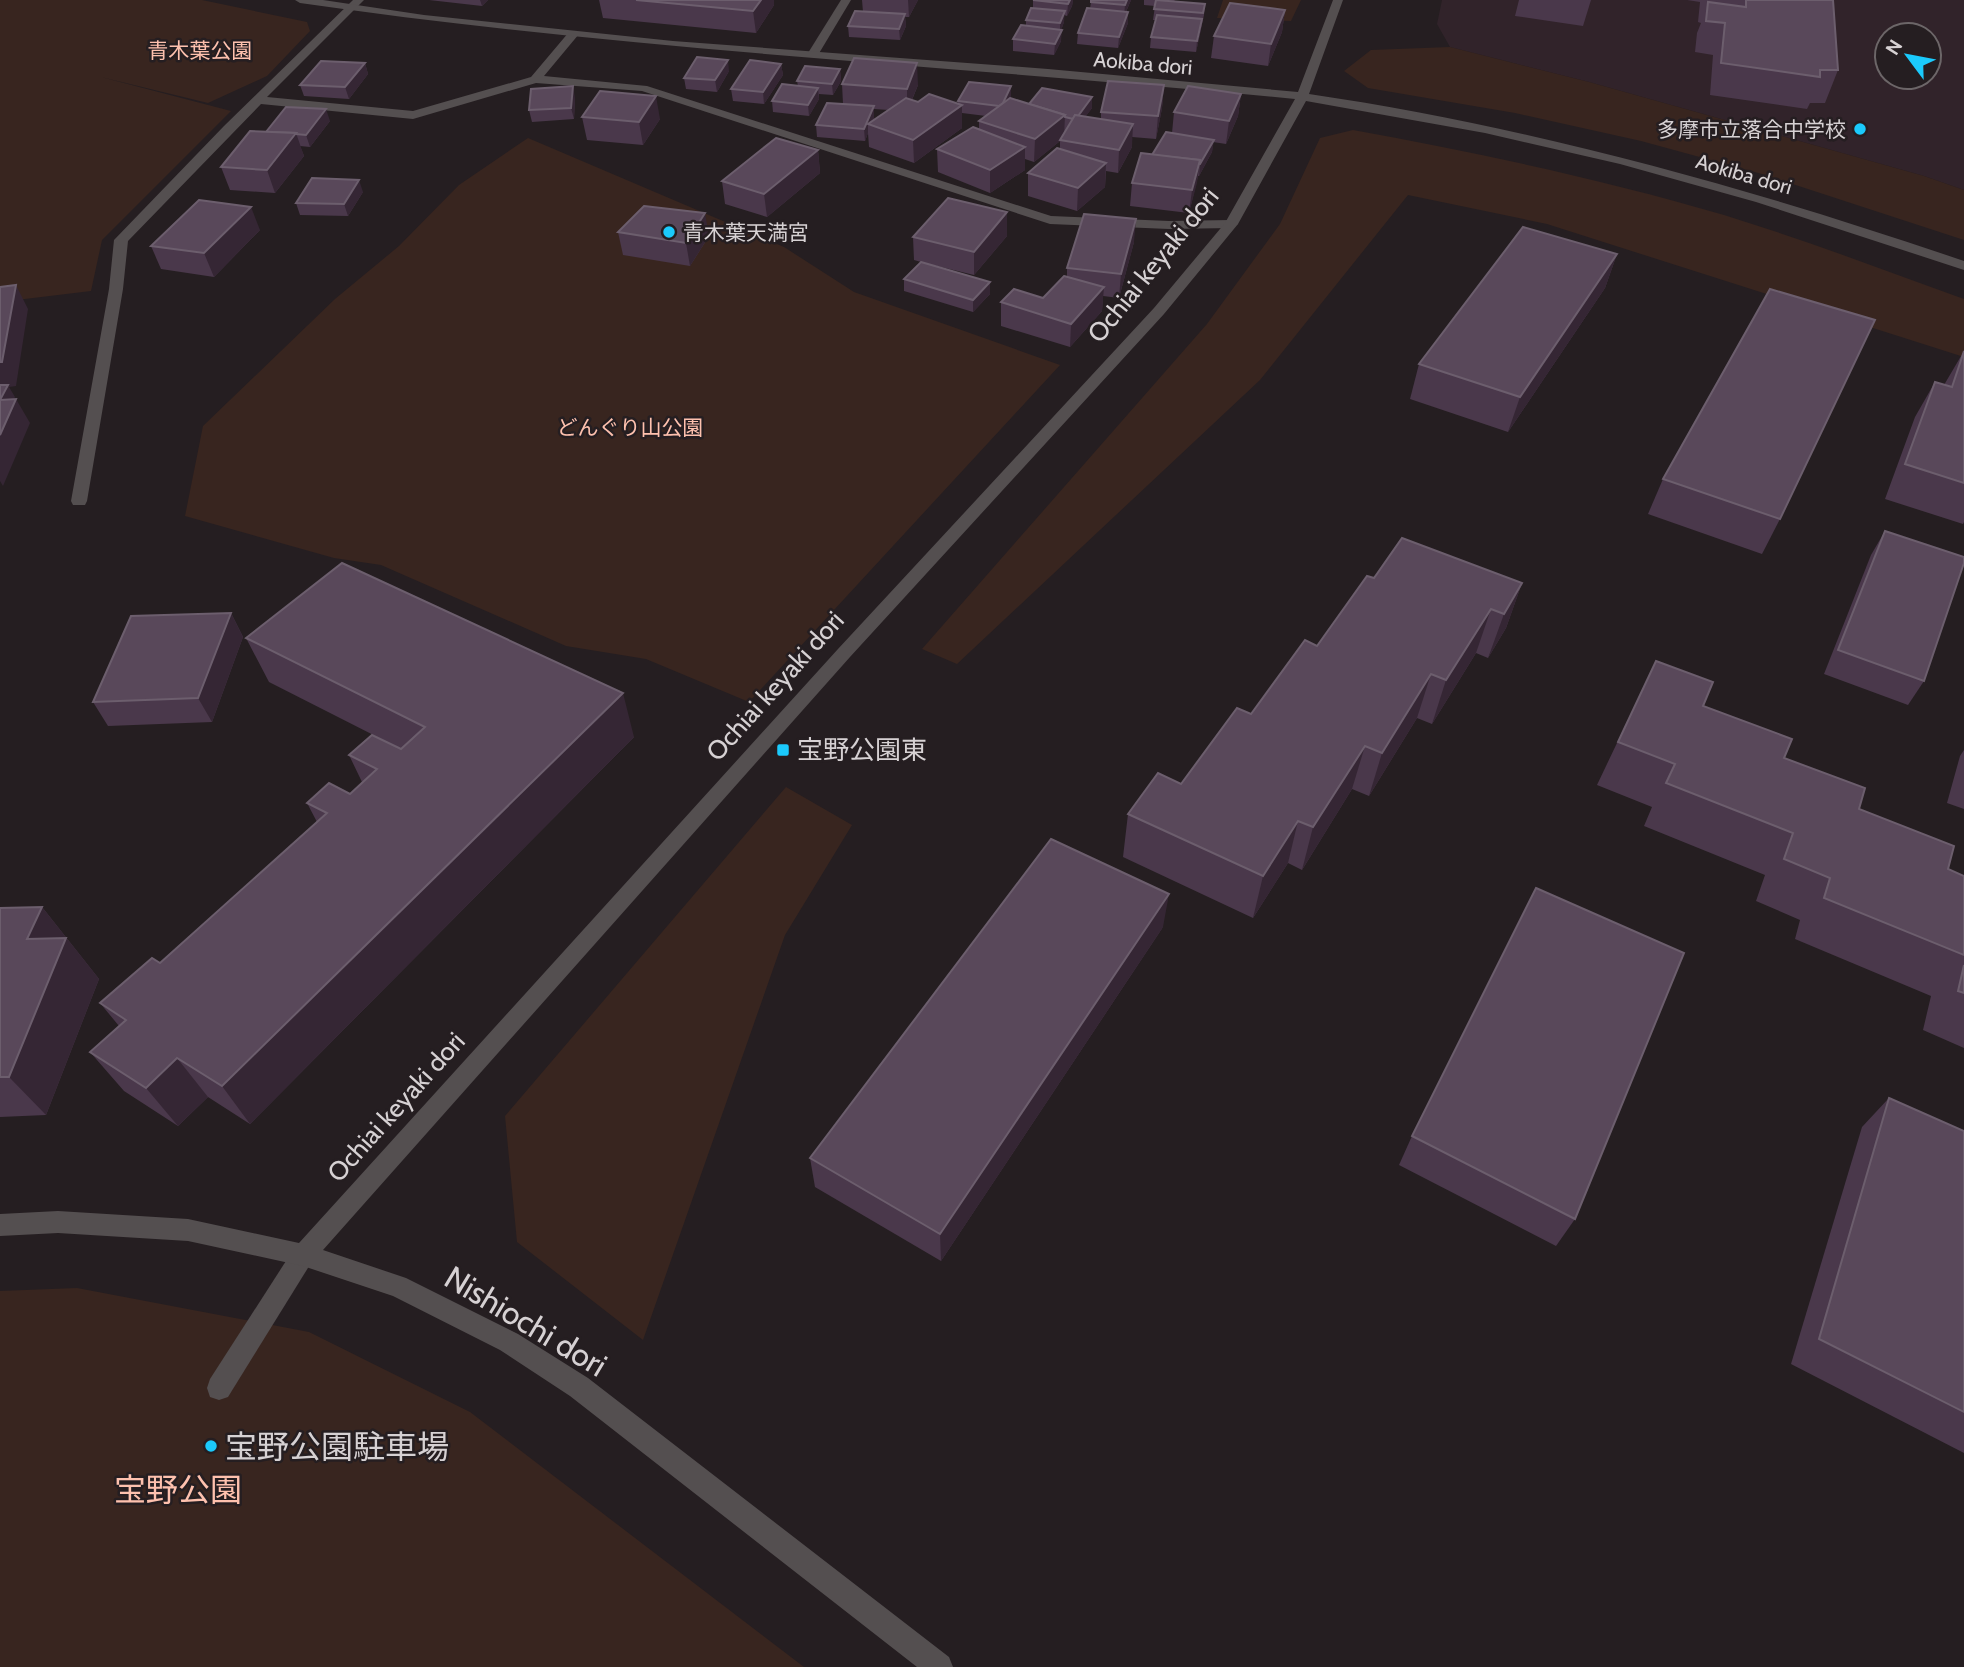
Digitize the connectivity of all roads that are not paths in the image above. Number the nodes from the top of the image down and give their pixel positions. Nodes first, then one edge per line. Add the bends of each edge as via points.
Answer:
1 (300, 0) edge
2 (846, 0) edge
3 (1338, 0) edge
4 (355, 4) edge
5 (573, 34) junction
6 (814, 53) junction
7 (535, 79) junction
8 (1302, 97) junction
9 (260, 100) junction
10 (1231, 224) junction
11 (1964, 266) edge
12 (79, 501) dead end
13 (0, 1225) edge
14 (303, 1255) junction
15 (219, 1388) dead end
16 (939, 1667) edge

1 - 4 street, Aokiba dori
2 - 6 street
3 - 8 street, Ochiai keyaki dori
4 - 5 street, Aokiba dori via 465,23
4 - 9 street
5 - 6 street, Aokiba dori
5 - 7 street
6 - 8 street, Aokiba dori
7 - 9 street via 413,115
7 - 10 street via 643,88 1050,220
8 - 10 street, Ochiai keyaki dori
8 - 11 street, Aokiba dori via 1504,132 1625,160 1833,221
9 - 12 street via 121,240
10 - 14 street, Ochiai keyaki dori via 1159,311 844,653
13 - 14 street, Nishiochi dori via 58,1222 188,1230
14 - 15 street, Ochiai keyaki dori
14 - 16 street, Nishiochi dori via 398,1286 509,1342 579,1387

